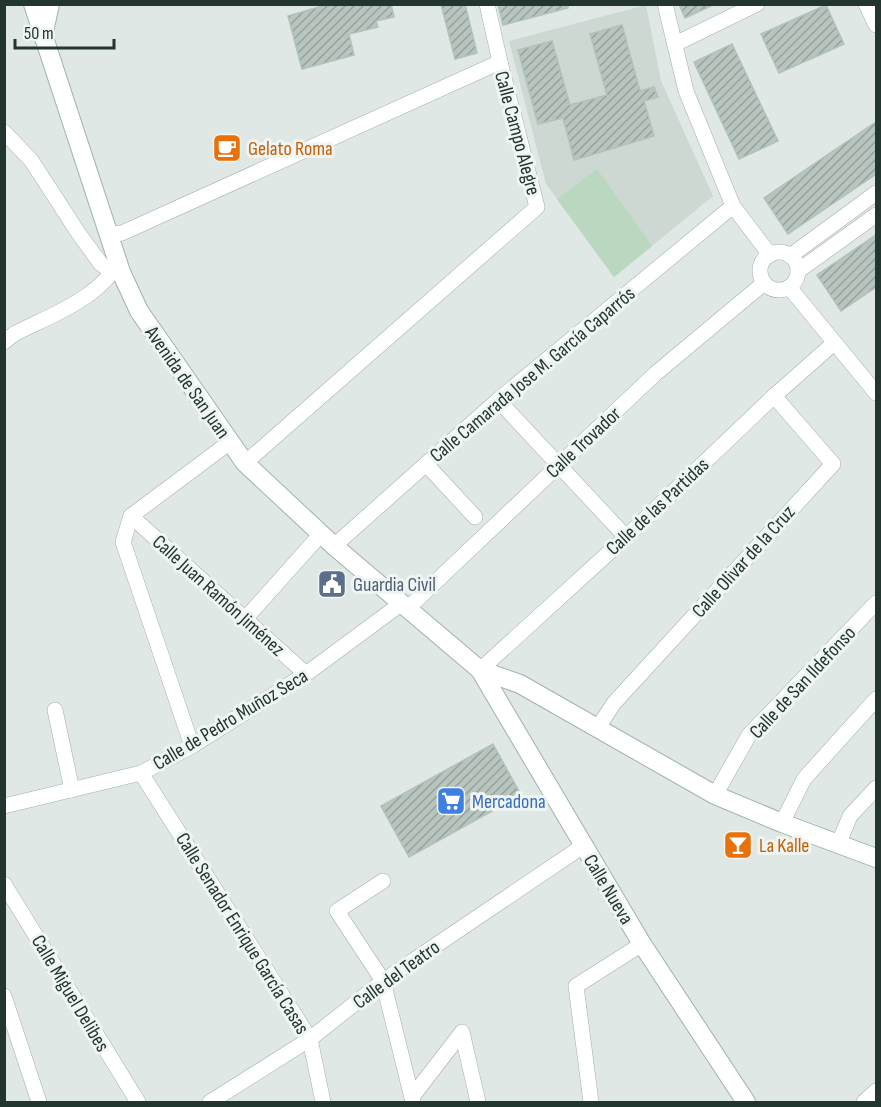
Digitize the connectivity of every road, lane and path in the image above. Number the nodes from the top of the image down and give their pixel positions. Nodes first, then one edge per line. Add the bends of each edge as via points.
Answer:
1 (33, 4) edge
2 (50, 4) edge
3 (487, 4) edge
4 (665, 4) edge
5 (757, 4) edge
6 (866, 4) edge
7 (876, 26) edge
8 (43, 37) junction
9 (675, 44) junction
10 (500, 62) junction
11 (4, 132) edge
12 (876, 193) edge
13 (733, 206) junction
14 (876, 215) edge
15 (107, 229) junction
16 (79, 234) junction
17 (770, 255) junction
18 (790, 256) junction
19 (798, 271) junction
20 (116, 272) junction
21 (764, 283) junction
22 (789, 287) junction
23 (4, 342) edge
24 (834, 343) junction
25 (876, 393) edge
26 (774, 396) junction
27 (498, 400) junction
28 (230, 442) junction
29 (245, 463) junction
30 (426, 464) junction
31 (558, 465) junction
32 (131, 516) junction
33 (475, 517) dead end
34 (626, 537) junction
35 (328, 540) junction
36 (876, 603) edge
37 (405, 605) junction
38 (246, 618) junction
39 (480, 670) junction
40 (306, 674) junction
41 (509, 680) junction
42 (876, 699) edge
43 (498, 700) junction
44 (55, 710) dead end
45 (597, 729) junction
46 (192, 746) junction
47 (141, 773) junction
48 (876, 788) edge
49 (72, 790) junction
50 (715, 795) junction
51 (4, 806) edge
52 (782, 823) junction
53 (838, 845) junction
54 (583, 846) junction
55 (876, 858) edge
56 (383, 881) dead end
57 (4, 884) edge
58 (642, 944) junction
59 (383, 981) junction
60 (4, 996) edge
61 (310, 1039) junction
62 (876, 1091) edge
63 (413, 1100) edge
64 (39, 1102) edge
65 (138, 1102) edge
66 (210, 1102) edge
67 (323, 1102) edge
68 (478, 1102) edge
69 (591, 1102) edge
70 (746, 1102) edge
71 (864, 1102) edge

1 - 8 main road, Avenida de San Juan
2 - 8 main road
3 - 10 street
4 - 9 street
5 - 9 street
6 - 7 street
8 - 15 main road, Avenida de San Juan
9 - 13 street via 686,91
10 - 15 street, Calle Campo Alegre via 122,233
10 - 29 street, Calle Campo Alegre via 537,207
11 - 16 street via 31,160
12 - 18 street
13 - 17 street
13 - 27 street, Calle Camarada Jose M. García Caparrós
14 - 19 street
15 - 16 street, Calle Campo Alegre via 93,237
15 - 20 main road, Avenida de San Juan
16 - 20 street via 101,264
17 - 18 street via 780,252
17 - 21 street via 760,270
18 - 19 street
19 - 22 street
20 - 23 street via 86,297 14,333
20 - 28 main road, Avenida de San Juan
21 - 22 street via 779,290
21 - 31 street, Calle Trovador via 655,375
22 - 24 street
24 - 25 street
24 - 26 street, Calle de las Partidas
26 - 34 street, Calle de las Partidas
26 - 45 street, Calle Olivar de la Cruz via 833,464 614,704
27 - 30 street, Calle Camarada Jose M. García Caparrós
27 - 31 street
28 - 29 main road, Avenida de San Juan
28 - 32 street
29 - 35 main road, Avenida de San Juan
30 - 33 street
30 - 35 street, Calle Camarada Jose M. García Caparrós
31 - 34 street
31 - 37 street, Calle Trovador
32 - 38 street, Calle Juan Ramón Jiménez
32 - 46 street via 123,542
34 - 39 street, Calle de las Partidas
35 - 37 main road, Avenida de San Juan
35 - 38 street, Calle Camarada Jose M. García Caparrós
36 - 50 street, Calle de San Ildefonso via 749,735
37 - 39 main road, Avenida de San Juan
37 - 40 street, Calle de Pedro Muñoz Seca
38 - 40 street, Calle Juan Ramón Jiménez
39 - 41 main road
39 - 43 main road, Calle Nueva
40 - 46 street, Calle de Pedro Muñoz Seca
41 - 43 main road
41 - 45 main road
42 - 52 street via 804,779
43 - 54 main road, Calle Nueva
44 - 49 street
45 - 50 main road
46 - 47 street, Calle de Pedro Muñoz Seca
47 - 49 street, Calle de Pedro Muñoz Seca
47 - 61 street, Calle Senador Enrique García Casas
48 - 53 street via 850,816
49 - 51 street, Calle de Pedro Muñoz Seca
50 - 52 main road
52 - 53 main road
53 - 55 main road
54 - 58 main road, Calle Nueva
54 - 59 street, Calle del Teatro
56 - 59 street via 337,910
57 - 65 street, Calle Miguel Delibes
58 - 69 street via 576,986
58 - 70 main road, Calle Nueva
59 - 61 street, Calle del Teatro
59 - 63 street
60 - 64 street
61 - 66 street, Calle del Teatro
61 - 67 street, Calle Senador Enrique García Casas
62 - 71 street
63 - 68 street via 462,1032

